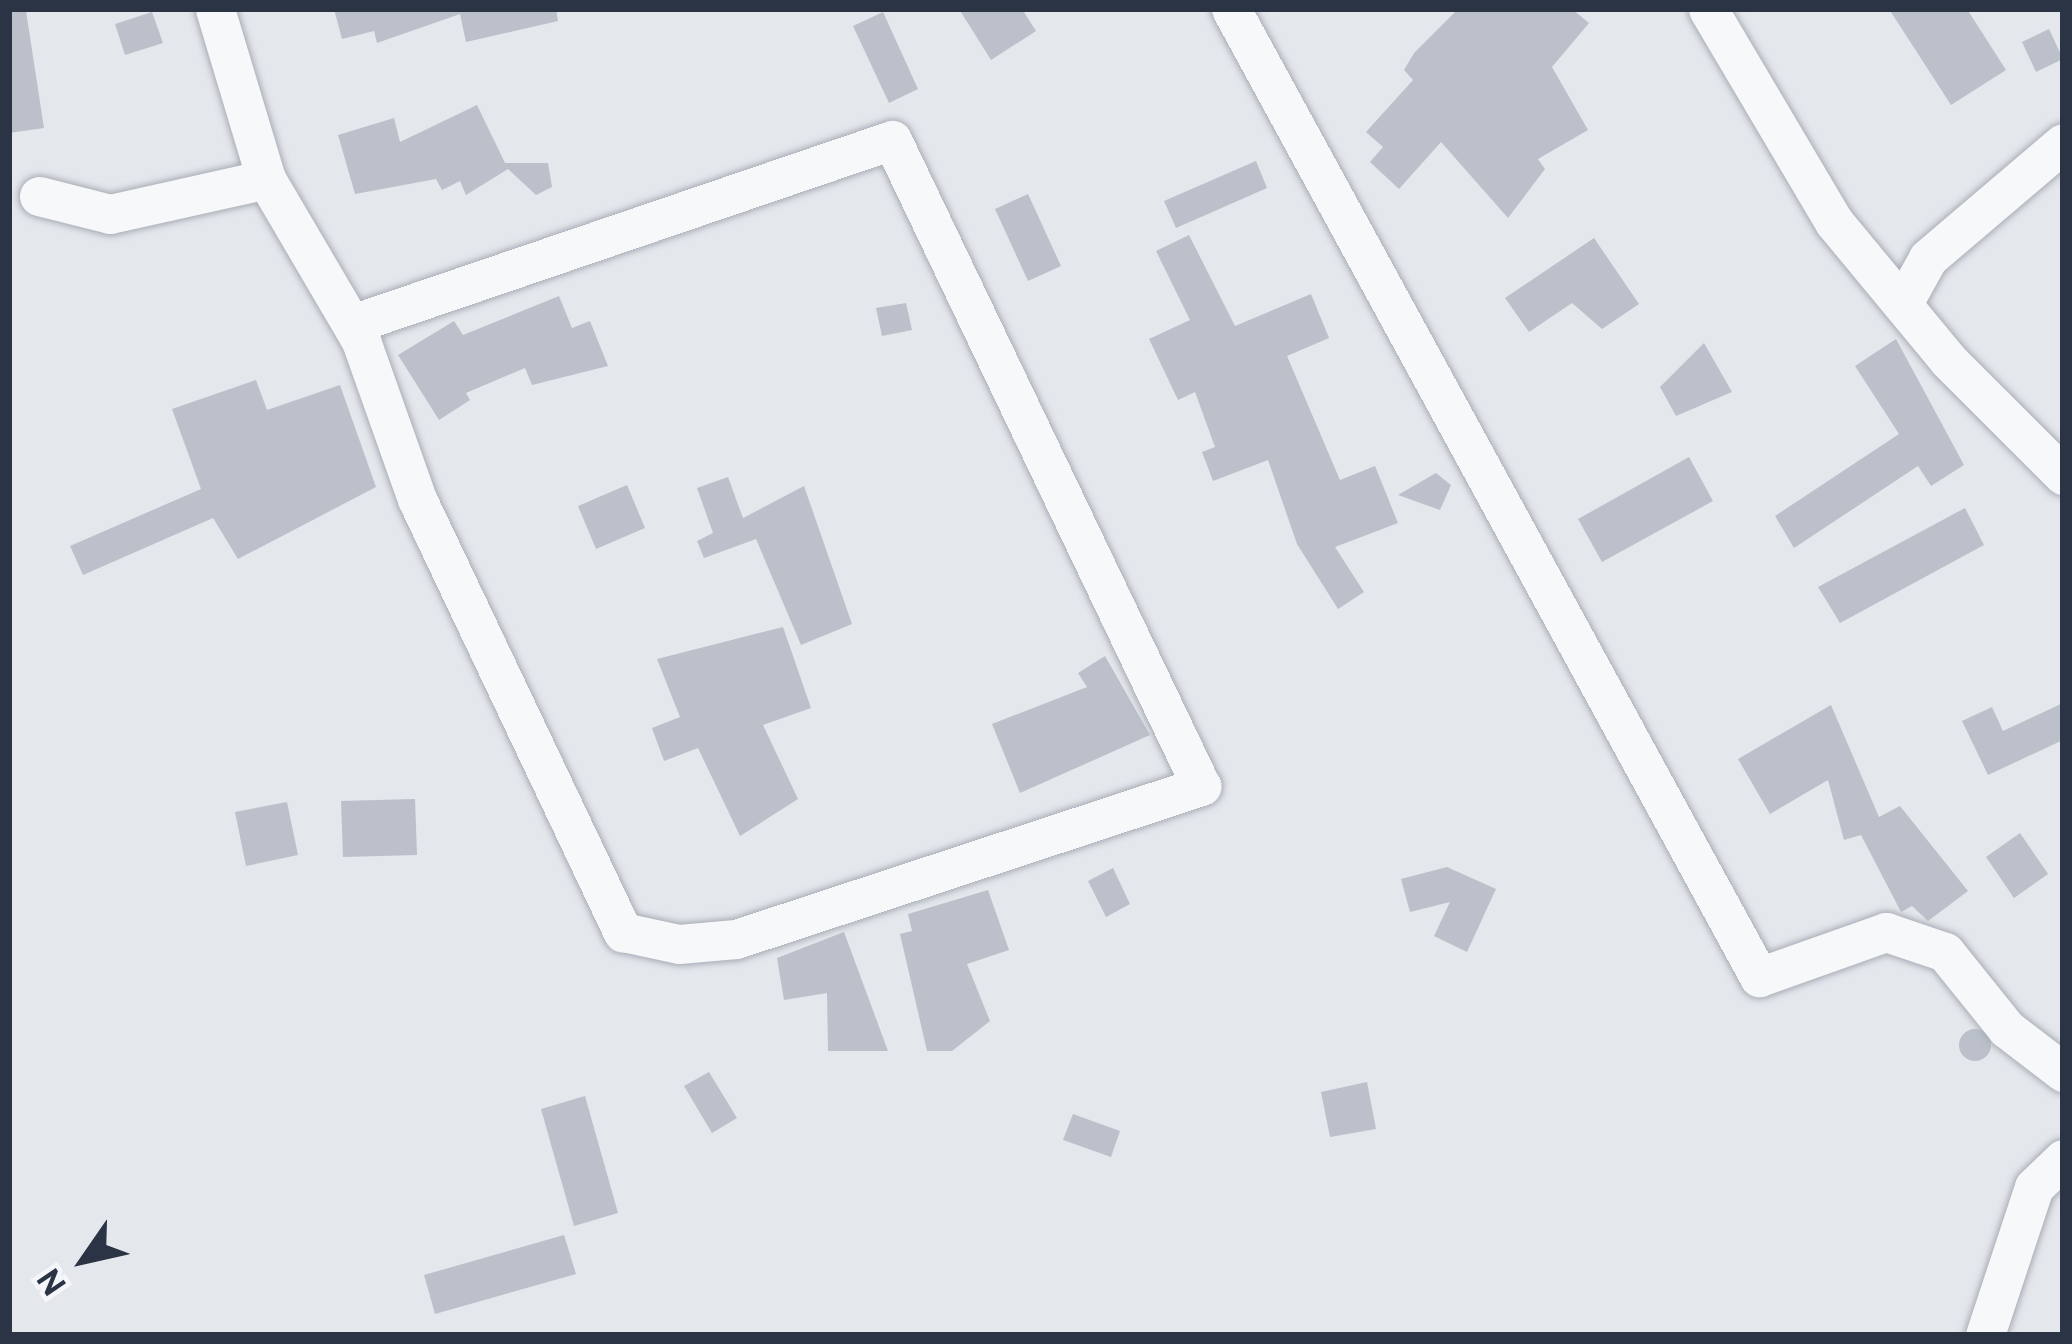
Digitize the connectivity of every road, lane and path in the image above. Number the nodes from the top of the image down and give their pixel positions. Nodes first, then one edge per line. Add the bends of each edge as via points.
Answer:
1 (215, 9) edge
2 (1231, 9) edge
3 (1708, 9) edge
4 (2063, 143) edge
5 (266, 178) junction
6 (39, 196) dead end
7 (1903, 303) junction
8 (352, 324) junction
9 (2063, 475) edge
10 (2063, 1072) edge
11 (2063, 1160) edge
12 (1985, 1335) edge

1 - 5 street
2 - 10 street via 1759,977 1886,932 1945,952 2007,1028
3 - 7 street via 1834,222
4 - 7 street via 1928,258
5 - 6 street via 110,214
5 - 8 street
7 - 9 street
8 - 8 street via 892,140 1201,786 736,939 680,944 623,932 423,513
11 - 12 street via 2034,1187

